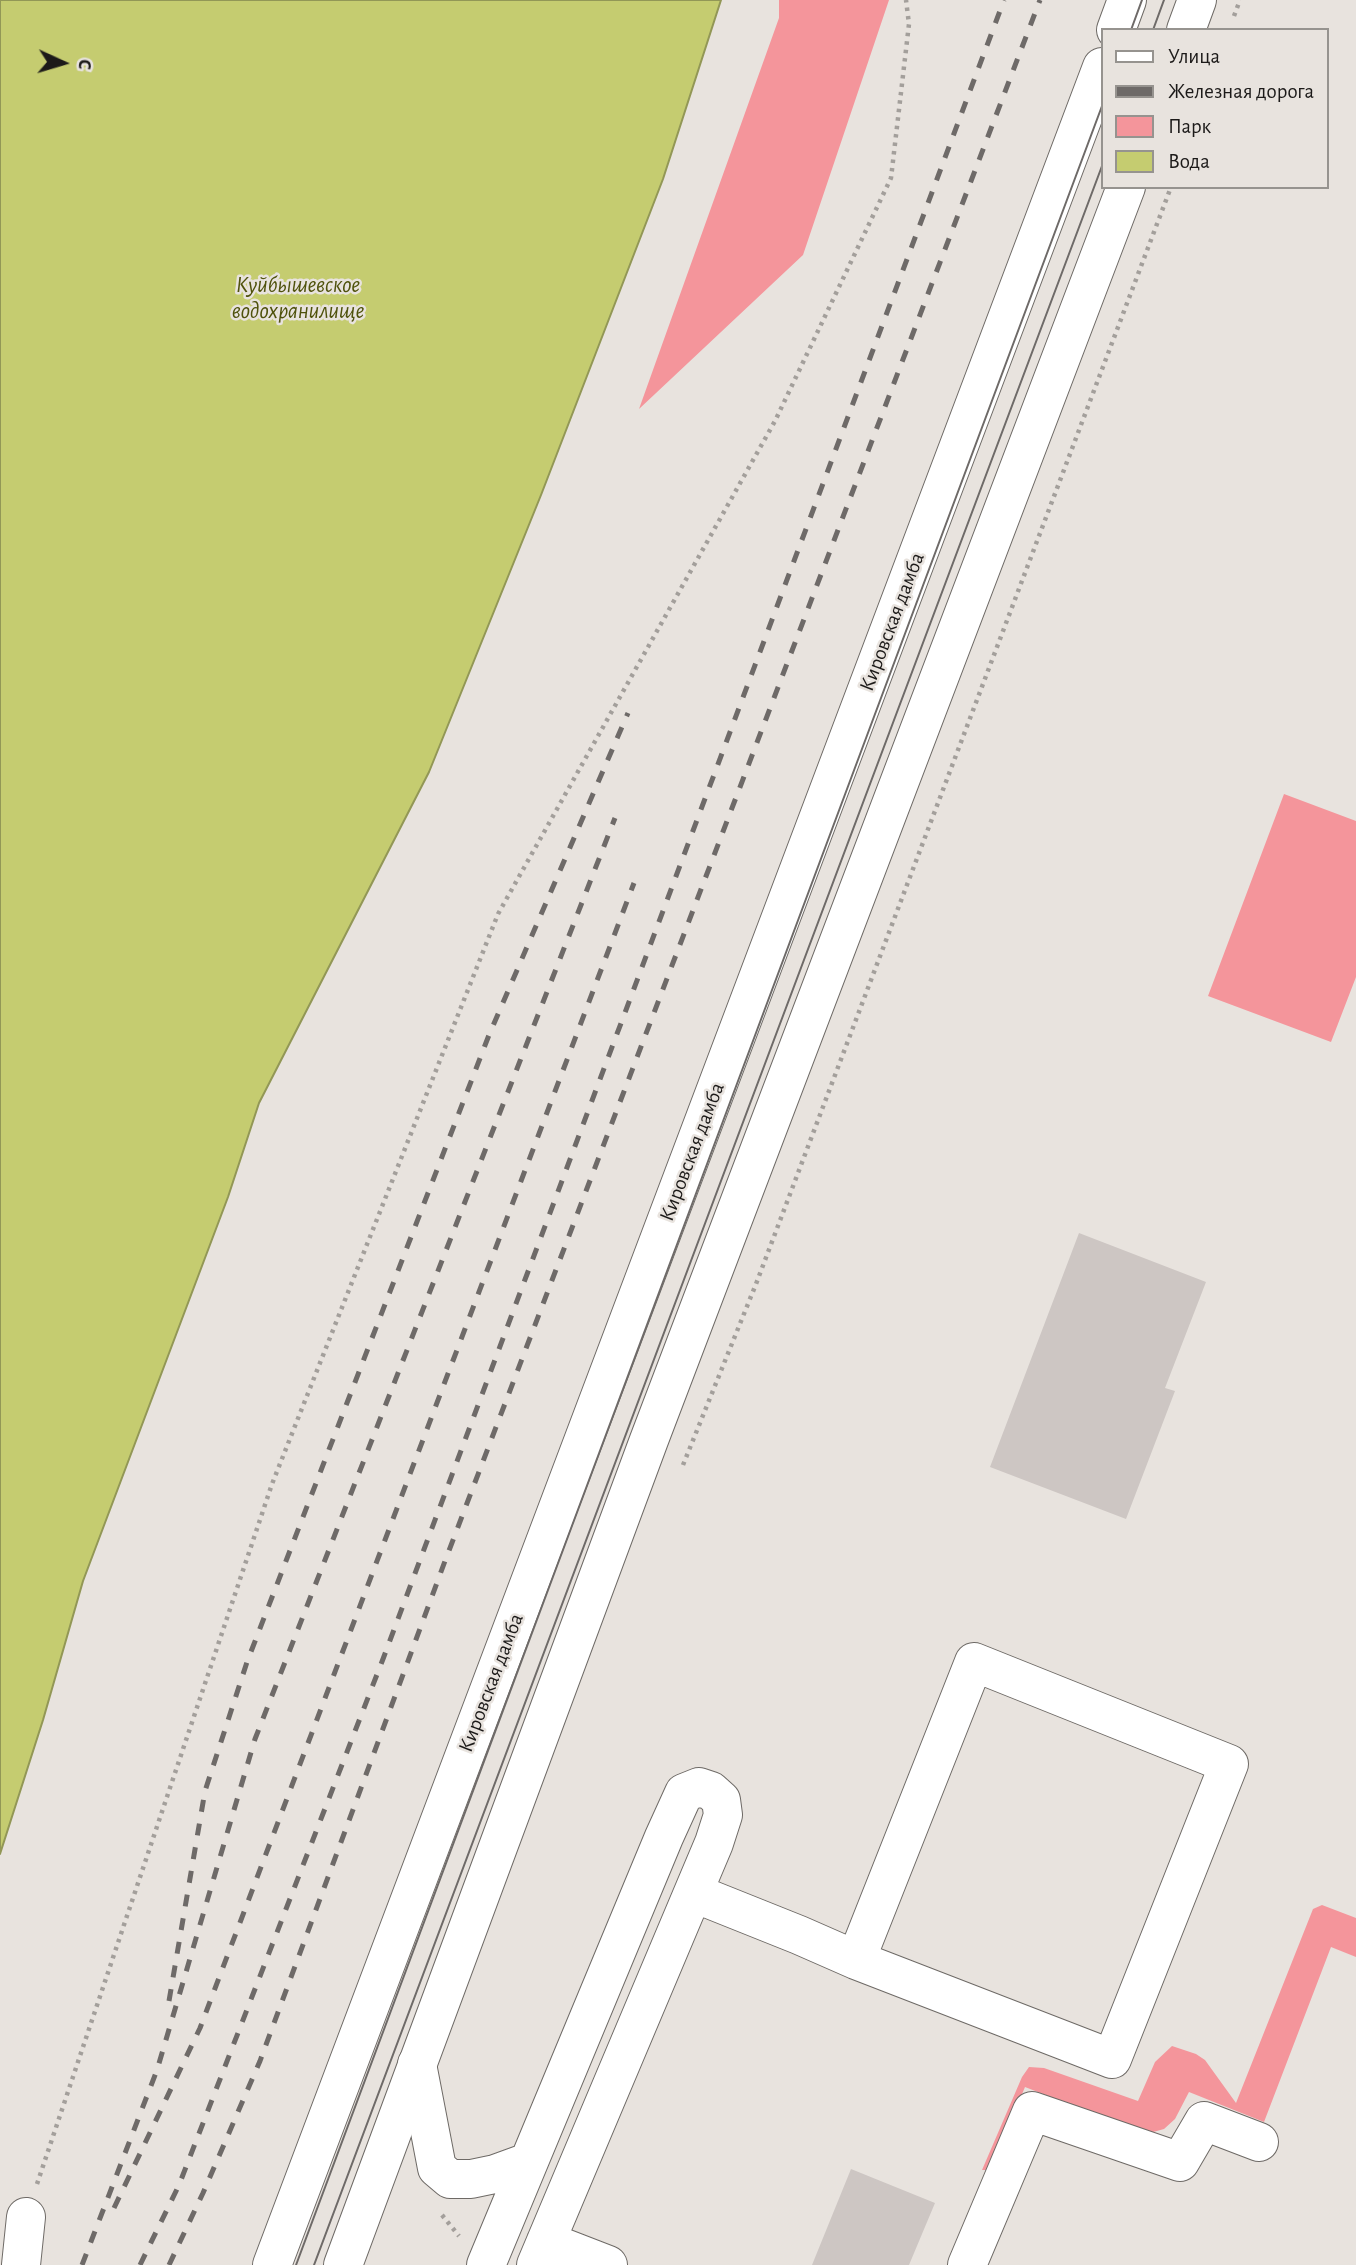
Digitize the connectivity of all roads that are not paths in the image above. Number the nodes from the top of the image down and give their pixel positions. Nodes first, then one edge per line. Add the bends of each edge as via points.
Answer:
1 (1127, 0) edge
2 (1197, 0) edge
3 (1117, 28) edge
4 (1187, 28) edge
5 (1100, 71) edge
6 (1125, 189) edge
7 (694, 1893) junction
8 (856, 1960) junction
9 (417, 2064) junction
10 (1259, 2142) dead end
11 (528, 2162) junction
12 (13, 2223) edge
13 (276, 2252) edge
14 (541, 2253) edge
15 (347, 2255) edge
16 (476, 2255) edge
17 (21, 2265) edge
18 (608, 2265) edge
19 (967, 2265) edge

1 - 3 main road
2 - 4 main road
5 - 13 main road, Кировская дамба
6 - 9 main road
7 - 8 main road
7 - 11 main road via 723,1815 721,1800 699,1787 684,1793
7 - 14 main road
8 - 8 main road via 1112,2059 1229,1764 974,1662
9 - 11 main road via 437,2168 450,2179 471,2179
9 - 15 main road
10 - 19 main road via 1204,2121 1180,2162 1032,2111
11 - 16 main road
12 - 17 main road
14 - 18 main road

